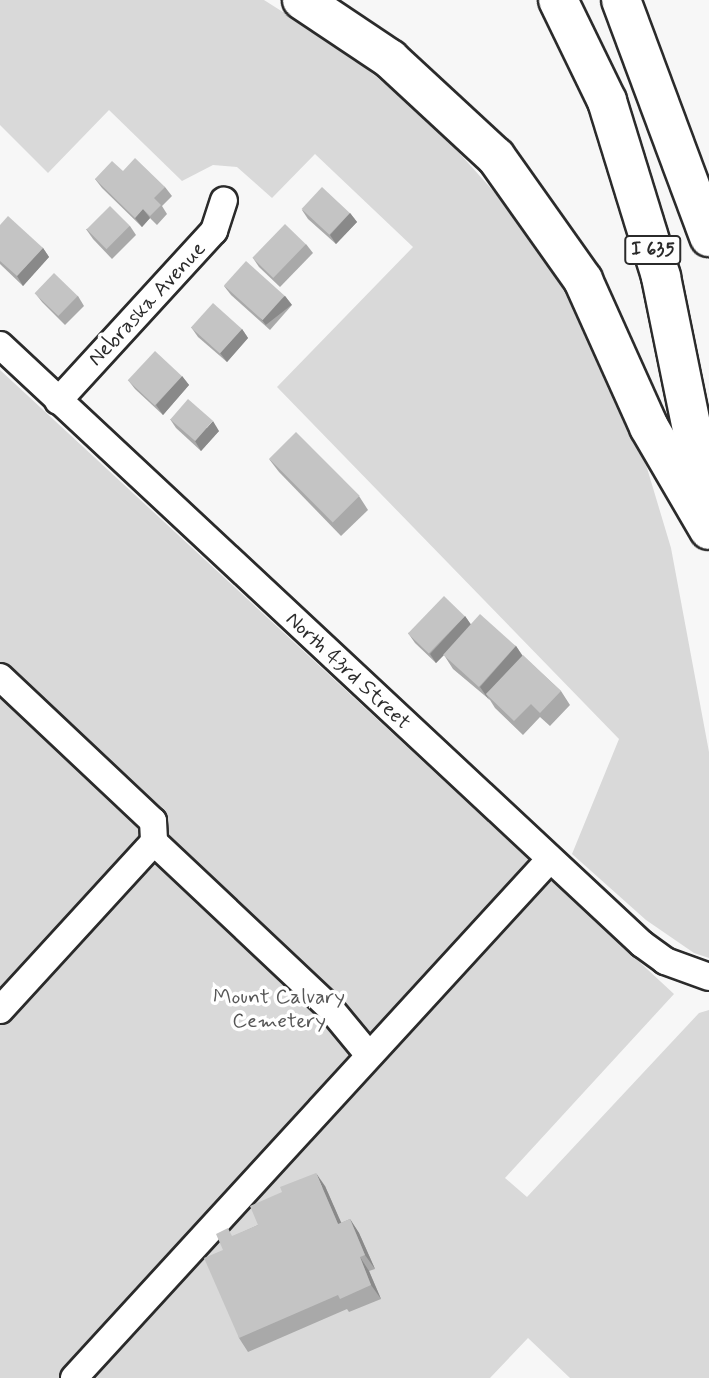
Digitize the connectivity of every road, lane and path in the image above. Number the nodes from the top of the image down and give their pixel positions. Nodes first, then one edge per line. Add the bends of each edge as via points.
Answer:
1 (302, 0) edge
2 (558, 0) edge
3 (621, 0) edge
4 (224, 201) dead end
5 (709, 237) edge
6 (0, 345) edge
7 (58, 401) junction
8 (709, 513) edge
9 (709, 530) edge
10 (0, 677) edge
11 (155, 842) junction
12 (550, 859) junction
13 (709, 977) edge
14 (0, 1010) edge
15 (368, 1054) junction
16 (74, 1378) edge

1 - 9 highway via 390,59 496,158 583,280 649,427
2 - 8 highway, I 635 via 607,101 661,277
3 - 5 highway, I 635
4 - 7 street, Nebraska Avenue via 214,231
6 - 7 street, North 43rd Street
7 - 12 street, North 43rd Street
10 - 11 street via 153,821
11 - 14 street
11 - 15 street via 330,1008
12 - 13 street, North 43rd Street via 642,944 665,961
12 - 15 street
15 - 16 street

